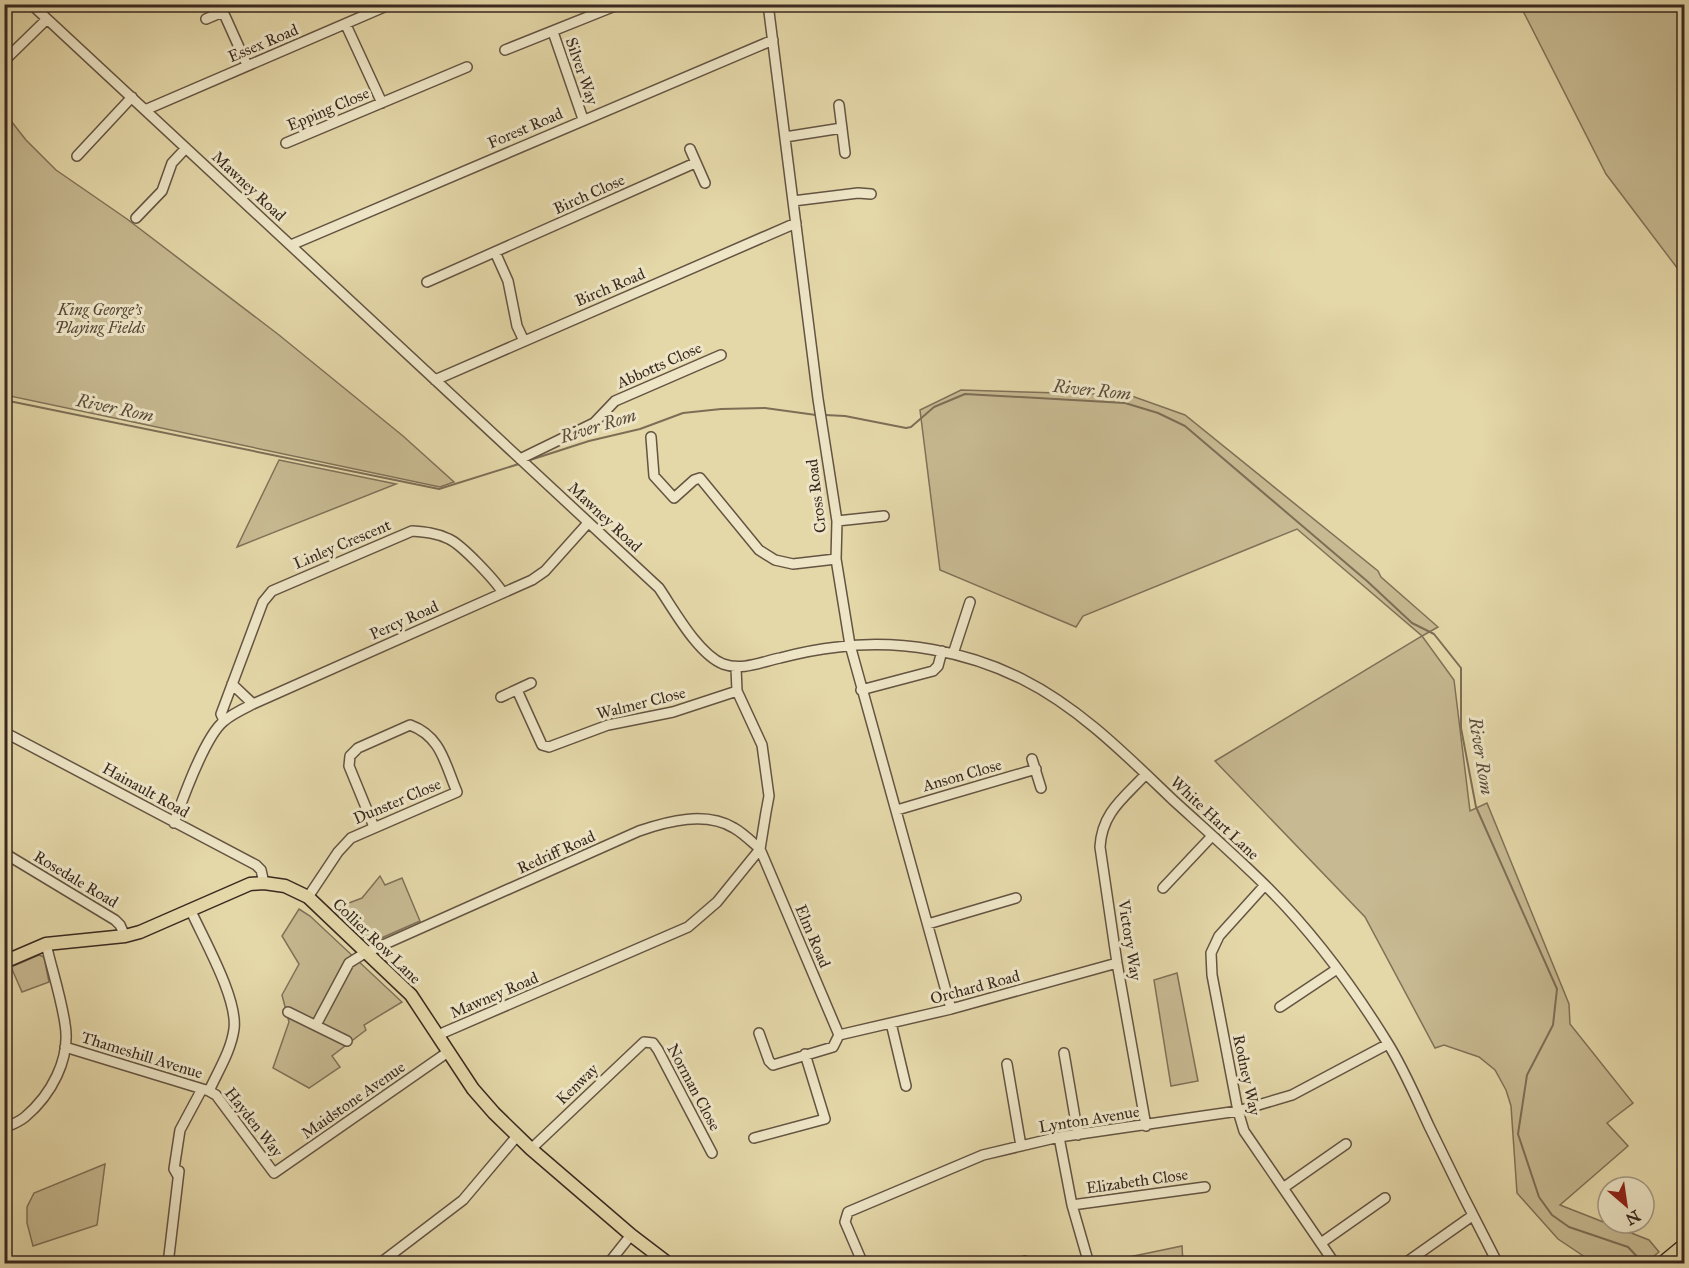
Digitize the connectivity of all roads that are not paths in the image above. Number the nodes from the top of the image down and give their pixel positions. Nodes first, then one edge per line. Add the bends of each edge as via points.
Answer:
1 (31, 4) edge
2 (391, 4) edge
3 (620, 4) edge
4 (768, 4) edge
5 (47, 19) junction
6 (206, 19) dead end
7 (346, 25) junction
8 (553, 32) junction
9 (773, 40) junction
10 (505, 50) dead end
11 (4, 61) edge
12 (247, 65) junction
13 (468, 67) dead end
14 (132, 97) junction
15 (382, 103) junction
16 (839, 105) dead end
17 (146, 110) junction
18 (583, 119) junction
19 (842, 128) junction
20 (785, 137) junction
21 (286, 143) dead end
22 (186, 148) junction
23 (690, 149) dead end
24 (845, 153) dead end
25 (77, 156) dead end
26 (695, 163) junction
27 (705, 183) dead end
28 (871, 194) dead end
29 (794, 201) junction
30 (138, 211) dead end
31 (796, 223) junction
32 (291, 245) junction
33 (495, 252) junction
34 (427, 282) dead end
35 (524, 341) junction
36 (721, 355) dead end
37 (435, 380) junction
38 (651, 437) dead end
39 (524, 462) junction
40 (884, 516) dead end
41 (837, 521) junction
42 (588, 523) junction
43 (836, 559) junction
44 (503, 593) junction
45 (969, 602) dead end
46 (850, 645) junction
47 (942, 651) junction
48 (953, 654) junction
49 (736, 668) junction
50 (531, 683) dead end
51 (232, 684) junction
52 (517, 690) junction
53 (861, 690) junction
54 (737, 691) junction
55 (501, 697) dead end
56 (253, 704) junction
57 (221, 723) junction
58 (4, 732) edge
59 (1146, 774) junction
60 (1041, 788) dead end
61 (897, 810) junction
62 (174, 823) junction
63 (374, 827) junction
64 (1212, 836) junction
65 (760, 849) junction
66 (4, 852) edge
67 (264, 883) junction
68 (1265, 885) junction
69 (1163, 888) dead end
70 (308, 897) junction
71 (1016, 898) dead end
72 (191, 910) junction
73 (928, 924) junction
74 (125, 936) junction
75 (46, 944) junction
76 (365, 952) junction
77 (4, 962) edge
78 (1117, 963) junction
79 (1337, 969) junction
80 (1280, 1007) dead end
81 (951, 1009) junction
82 (288, 1012) dead end
83 (891, 1023) junction
84 (316, 1025) junction
85 (759, 1033) dead end
86 (438, 1035) junction
87 (839, 1035) junction
88 (347, 1041) dead end
89 (644, 1042) joint
90 (1388, 1044) junction
91 (65, 1047) junction
92 (448, 1052) junction
93 (1064, 1053) dead end
94 (805, 1054) junction
95 (1007, 1064) dead end
96 (906, 1086) dead end
97 (206, 1090) junction
98 (1238, 1111) junction
99 (1146, 1126) junction
100 (4, 1128) edge
101 (1078, 1135) junction
102 (517, 1136) junction
103 (1059, 1137) junction
104 (754, 1138) dead end
105 (1347, 1144) dead end
106 (1021, 1146) junction
107 (531, 1149) junction
108 (712, 1153) dead end
109 (274, 1173) joint
110 (1205, 1187) dead end
111 (1283, 1188) junction
112 (1385, 1198) dead end
113 (1072, 1205) junction
114 (1472, 1216) junction
115 (631, 1235) junction
116 (1321, 1243) junction
117 (1684, 1245) edge
118 (168, 1263) edge
119 (379, 1263) edge
120 (608, 1263) edge
121 (669, 1263) edge
122 (863, 1263) edge
123 (1089, 1263) edge
124 (1335, 1263) edge
125 (1404, 1263) edge
126 (1498, 1263) edge
127 (1661, 1263) edge

1 - 5 street, Mawney Road
2 - 7 street, Essex Road
3 - 8 street, Silver Way
4 - 9 street, Cross Road
5 - 11 street
5 - 14 street, Mawney Road
6 - 12 street via 220,13 225,16
7 - 12 street, Essex Road
7 - 15 street, Epping Close
8 - 10 street, Silver Way
8 - 18 street, Silver Way
9 - 18 street, Forest Road
9 - 20 street, Cross Road
12 - 17 street, Essex Road
13 - 15 street, Epping Close
14 - 17 street, Mawney Road
14 - 25 street
15 - 21 street, Epping Close
16 - 19 street
17 - 22 street, Mawney Road
18 - 32 street, Forest Road
19 - 20 street
19 - 24 street
20 - 29 street, Cross Road
22 - 30 street via 172,163 162,191
22 - 32 street, Mawney Road
23 - 26 street
26 - 27 street
26 - 33 street, Birch Close
28 - 29 street
29 - 31 street, Cross Road
31 - 35 street, Birch Road
31 - 41 street, Cross Road
32 - 37 street, Mawney Road
33 - 34 street, Birch Close
33 - 35 street via 508,281
35 - 37 street, Birch Road
36 - 39 street, Abbotts Close via 615,401 594,423
37 - 39 street, Mawney Road
38 - 43 street via 654,476 674,498 700,478 759,550 775,560 793,564
39 - 42 street, Mawney Road
40 - 41 street
41 - 43 street, Cross Road
42 - 44 street, Percy Road via 545,571
42 - 49 street, Mawney Road via 659,588 705,651
43 - 46 street, Cross Road
44 - 51 street, Linley Crescent via 451,539 412,531 272,591 262,602
44 - 56 street, Percy Road
45 - 48 street
46 - 47 street, White Hart Lane
46 - 49 street, White Hart Lane
46 - 53 street, Cross Road
47 - 48 street, White Hart Lane
47 - 53 street via 933,671
48 - 59 street, White Hart Lane via 1020,678 1052,696
49 - 54 street, Mawney Road
50 - 52 street
51 - 56 street
51 - 57 street, Linley Crescent
52 - 54 street, Walmer Close via 542,745 549,747 608,725 674,712
52 - 55 street
53 - 61 street, Cross Road
54 - 65 street, Mawney Road via 762,745 769,796
56 - 57 street, Percy Road
57 - 62 street, Linley Crescent via 189,784
58 - 62 street, Hainault Road
59 - 64 street, White Hart Lane
59 - 78 street, Victory Way via 1113,808 1101,836
60 - 61 street, Anson Close via 1034,764
61 - 73 street, Cross Road
62 - 67 street, Hainault Road via 256,865
63 - 63 street, Dunster Close via 457,792 436,742 423,730 410,725 358,748 350,756 349,766
63 - 70 street, Dunster Close via 351,838
64 - 68 street, White Hart Lane
64 - 69 street
65 - 76 street, Redriff Road via 734,828 714,820 662,824
65 - 86 street, Mawney Road via 717,902 684,930
65 - 87 street, Elm Road
66 - 74 street, Rosedale Road via 115,920
67 - 70 main road, Collier Row Lane via 285,886
67 - 72 main road, Collier Row Lane via 250,884
68 - 79 street, White Hart Lane
68 - 98 street, Rodney Way via 1219,936 1211,953
70 - 76 main road, Collier Row Lane
71 - 73 street
72 - 74 main road, Collier Row Lane
72 - 97 street via 232,1006 234,1028 229,1048
73 - 81 street, Cross Road
74 - 75 main road, Collier Row Lane
75 - 77 main road, Collier Row Lane
75 - 91 street via 66,1026
76 - 84 street via 349,963
76 - 86 main road, Collier Row Lane via 411,995
78 - 81 street, Orchard Road
78 - 99 street, Victory Way
79 - 80 street
79 - 90 street, White Hart Lane
81 - 83 street, Orchard Road
82 - 84 street
83 - 87 street, Orchard Road
83 - 96 street
84 - 88 street
85 - 94 street via 774,1065
86 - 92 main road, Collier Row Lane
87 - 94 street via 833,1047
89 - 107 street, Kenway
89 - 108 street, Norman Close via 652,1043 658,1050
90 - 98 street, Lynton Avenue via 1292,1095
90 - 114 street, White Hart Lane
91 - 97 street, Thameshill Avenue
91 - 100 street via 59,1072 44,1096 24,1119
92 - 102 main road, Collier Row Lane via 473,1089
92 - 109 street, Maidstone Avenue
93 - 101 street
94 - 104 street via 825,1119
95 - 106 street
97 - 109 street, Hayden Way via 216,1095
97 - 118 street via 180,1130
98 - 99 street, Lynton Avenue
98 - 111 street, Rodney Way via 1244,1131
99 - 101 street, Lynton Avenue
101 - 103 street, Lynton Avenue
102 - 107 main road, Collier Row Lane
102 - 119 street via 463,1200
103 - 106 street, Lynton Avenue
103 - 113 street
105 - 111 street
106 - 122 street, Lynton Avenue via 983,1155 848,1212 845,1222
107 - 115 main road, Collier Row Lane
110 - 113 street, Elizabeth Close
111 - 116 street, Rodney Way
112 - 116 street
113 - 123 street
114 - 125 street
114 - 126 street, White Hart Lane
115 - 120 street
115 - 121 main road, Collier Row Lane
116 - 124 street, Rodney Way
117 - 127 main road

